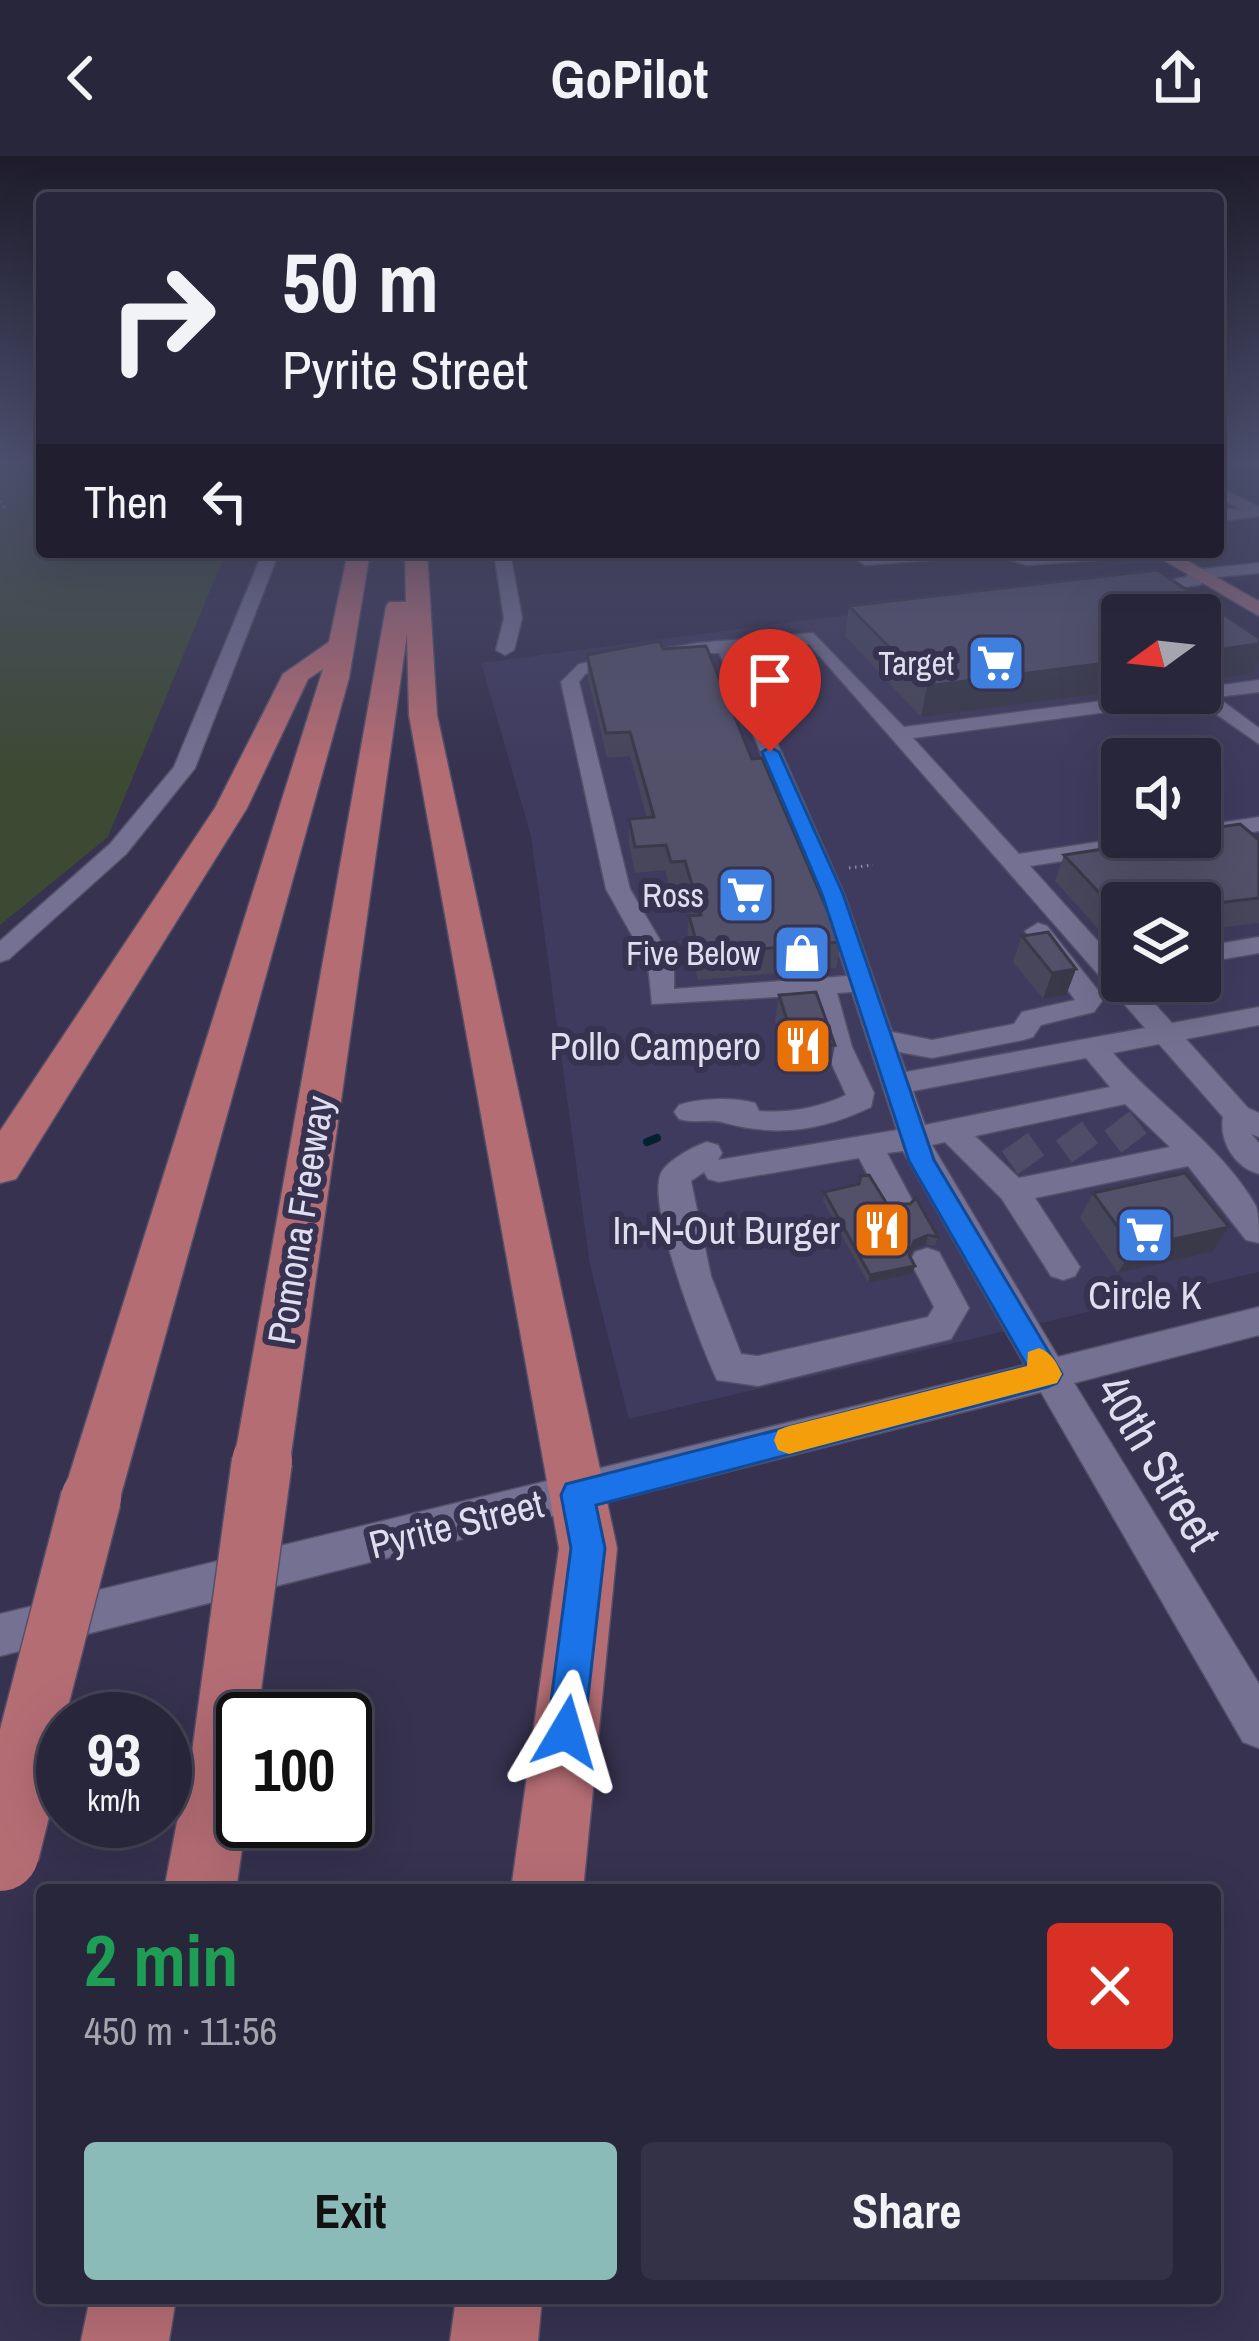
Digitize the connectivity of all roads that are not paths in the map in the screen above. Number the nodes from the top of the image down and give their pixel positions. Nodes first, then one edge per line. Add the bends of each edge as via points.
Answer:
1 (266, 564) edge
2 (357, 564) edge
3 (410, 564) edge
4 (414, 564) edge
5 (504, 564) edge
6 (1177, 564) edge
7 (1259, 568) edge
8 (1200, 580) junction
9 (1113, 591) edge
10 (1259, 610) edge
11 (1259, 626) edge
12 (342, 645) junction
13 (725, 648) junction
14 (505, 650) dead end
15 (1259, 686) edge
16 (1221, 691) edge
17 (1101, 707) edge
18 (1221, 710) edge
19 (898, 734) junction
20 (1259, 738) edge
21 (1259, 824) edge
22 (1221, 830) edge
23 (1101, 848) edge
24 (1012, 862) junction
25 (1038, 931) edge
26 (1259, 945) edge
27 (1221, 951) edge
28 (0, 954) edge
29 (1101, 954) edge
30 (863, 983) junction
31 (822, 987) junction
32 (1141, 1002) edge
33 (1259, 1016) edge
34 (1164, 1031) junction
35 (882, 1039) junction
36 (1092, 1046) junction
37 (897, 1084) junction
38 (689, 1112) dead end
39 (1248, 1120) edge
40 (1126, 1124) junction
41 (951, 1130) junction
42 (914, 1138) junction
43 (1076, 1141) junction
44 (868, 1146) junction
45 (1195, 1153) junction
46 (1021, 1160) junction
47 (1259, 1163) edge
48 (0, 1167) edge
49 (896, 1201) edge
50 (1258, 1231) edge
51 (927, 1261) dead end
52 (1063, 1267) dead end
53 (1259, 1321) edge
54 (1047, 1374) junction
55 (577, 1495) junction
56 (0, 1635) edge
57 (1259, 1726) edge
58 (0, 1852) edge
59 (201, 1884) edge
60 (548, 1884) edge
61 (132, 2304) edge
62 (498, 2304) edge
63 (125, 2341) edge
64 (494, 2341) edge

1 - 28 street via 184,768 118,849
2 - 12 highway
3 - 59 highway, Pomona Freeway, bridge via 382,694
4 - 55 highway via 424,716
5 - 14 street via 513,618
6 - 8 main road
7 - 8 street
8 - 9 street
8 - 10 main road
8 - 11 main road
12 - 48 highway via 297,674 231,808
12 - 58 highway, bridge via 91,1498
13 - 19 street via 821,632
13 - 30 street, 40th Street
13 - 31 street via 591,666 570,682 618,889 661,964 661,998
15 - 16 street
17 - 19 street
18 - 20 street
19 - 24 street
21 - 22 street
23 - 24 street
24 - 29 street
25 - 35 street via 1100,1010 1093,1018 932,1049
26 - 27 street
30 - 31 street
30 - 35 street, 40th Street
31 - 38 street via 844,1064 842,1092 789,1106
32 - 34 street
33 - 34 street
34 - 36 street
34 - 39 street
35 - 37 street, 40th Street
36 - 37 street
36 - 40 street
37 - 42 street, 40th Street
39 - 47 street via 1235,1136
40 - 43 street
40 - 43 street
40 - 45 street
40 - 45 street
41 - 42 street
41 - 46 street
41 - 46 street
42 - 44 street
42 - 54 street, 40th Street
43 - 46 street
43 - 46 street
44 - 49 street
44 - 51 street via 713,1162 675,1177 716,1342 730,1369 758,1371 939,1329 952,1308
45 - 50 street
46 - 52 street
53 - 54 street, Pyrite Street
54 - 55 street, Pyrite Street
54 - 57 street, 40th Street
55 - 56 street, Pyrite Street
55 - 60 highway via 588,1548
61 - 63 highway
62 - 64 highway

